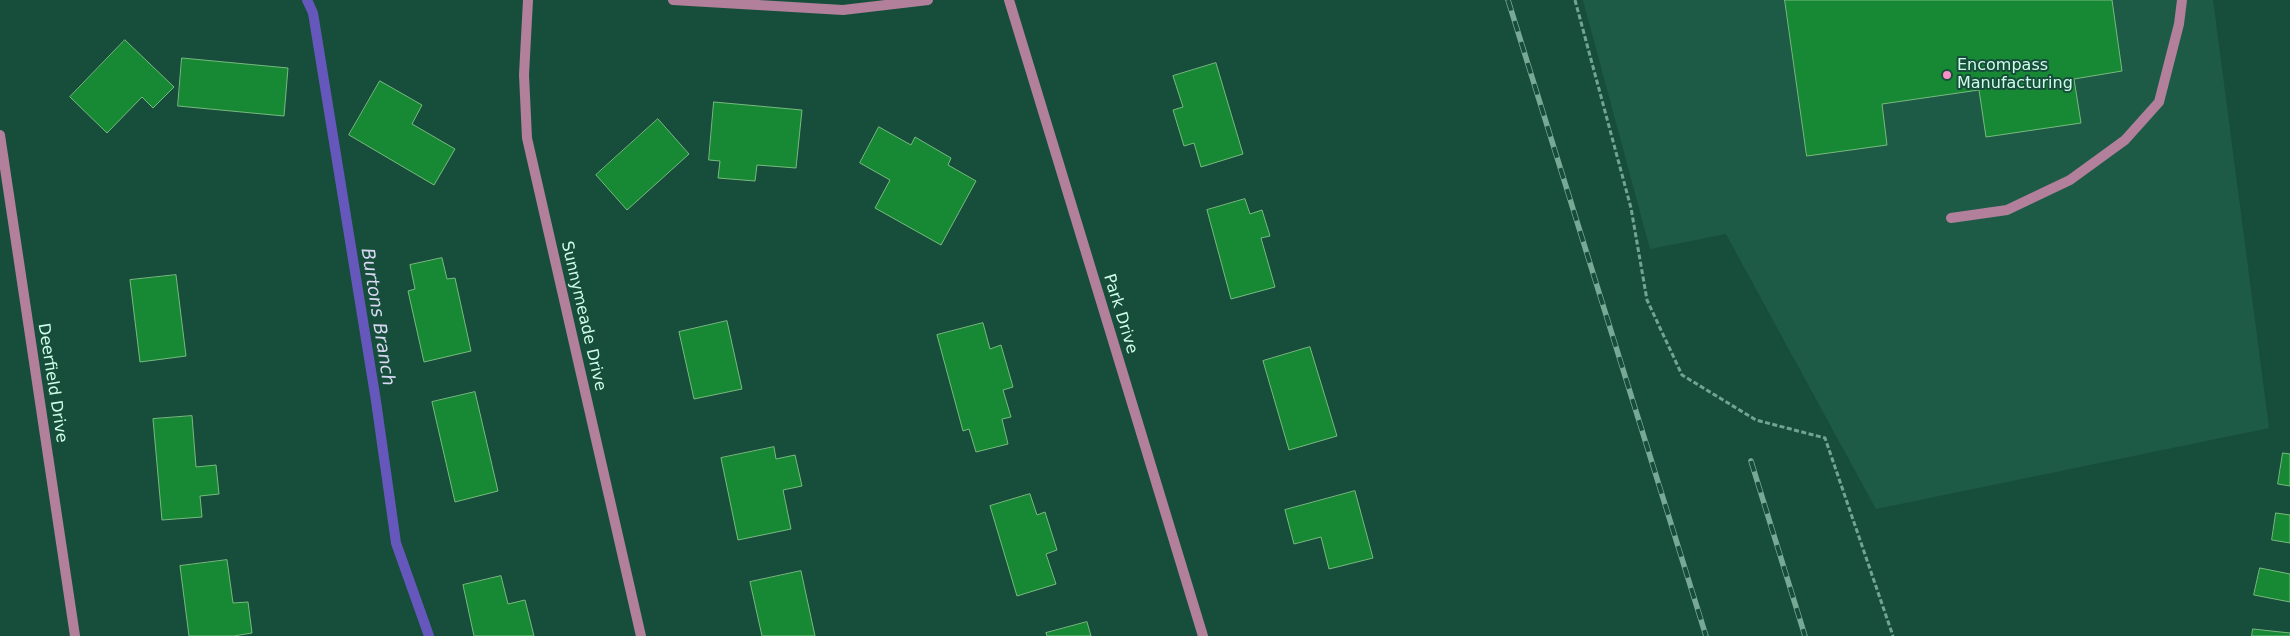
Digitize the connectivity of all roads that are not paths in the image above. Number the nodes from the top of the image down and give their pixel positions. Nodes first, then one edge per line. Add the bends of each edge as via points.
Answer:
1 (528, 0) edge
2 (673, 0) edge
3 (928, 0) edge
4 (1009, 0) edge
5 (2182, 0) edge
6 (0, 135) edge
7 (1951, 218) dead end
8 (75, 636) edge
9 (641, 636) edge
10 (1203, 636) edge

1 - 9 street, Sunnymeade Drive via 524,75 527,138
2 - 3 street via 843,10
4 - 10 street, Park Drive
5 - 7 street via 2159,102 2125,140 2070,180 2007,210
6 - 8 street, Deerfield Drive

